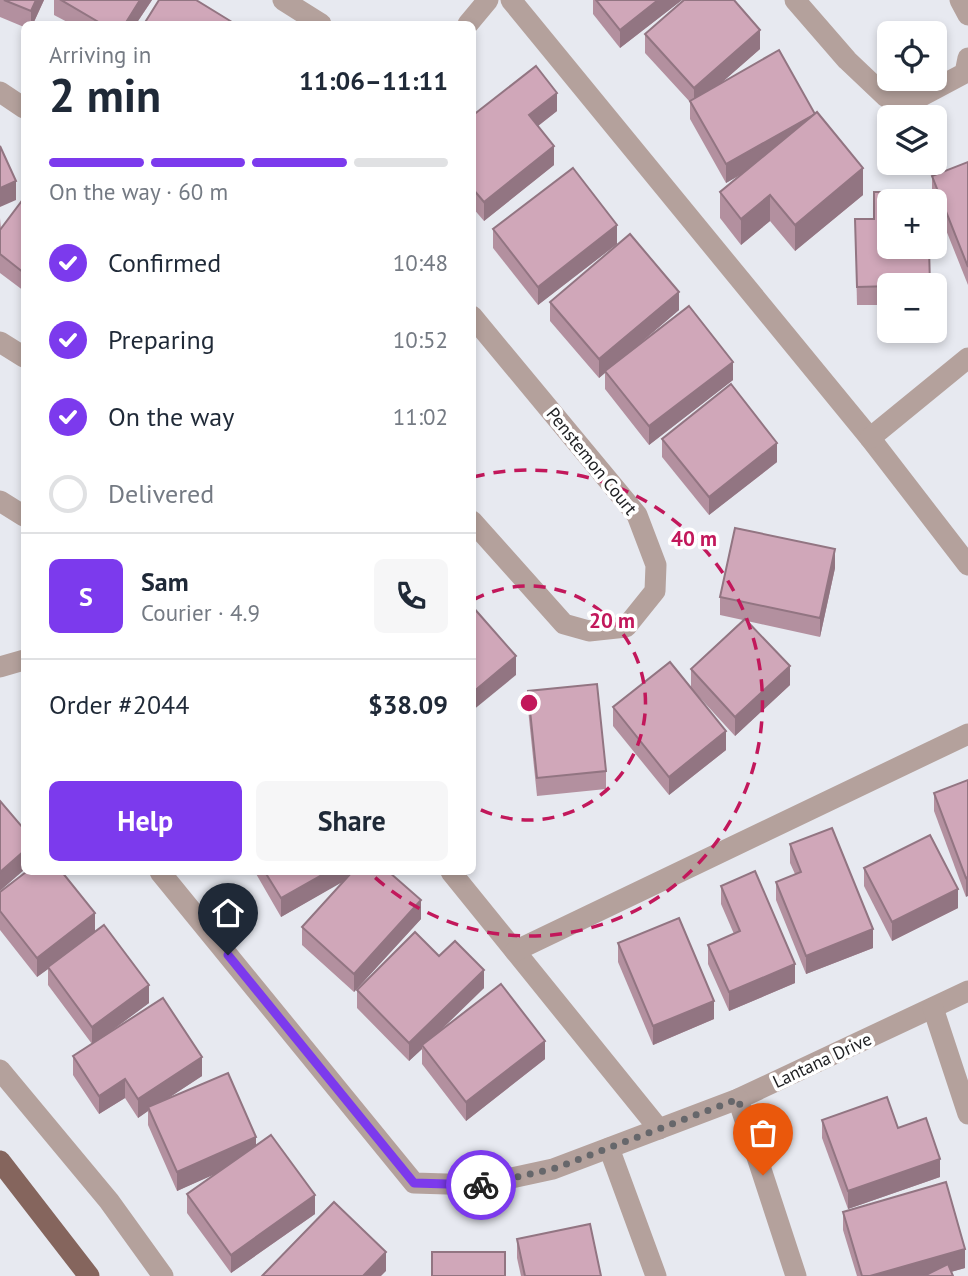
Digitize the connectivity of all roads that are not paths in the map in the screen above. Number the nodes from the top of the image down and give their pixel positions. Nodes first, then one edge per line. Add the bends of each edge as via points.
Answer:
1 (283, 0) edge
2 (488, 0) edge
3 (511, 0) edge
4 (795, 0) edge
5 (960, 0) edge
6 (968, 15) edge
7 (316, 21) edge
8 (470, 21) edge
9 (968, 58) edge
10 (0, 92) edge
11 (21, 106) edge
12 (476, 321) edge
13 (0, 342) edge
14 (21, 355) edge
15 (968, 358) edge
16 (870, 438) junction
17 (0, 501) edge
18 (21, 514) edge
19 (476, 525) edge
20 (968, 565) edge
21 (21, 661) edge
22 (0, 667) edge
23 (968, 734) edge
24 (162, 875) edge
25 (453, 875) edge
26 (515, 951) junction
27 (968, 991) edge
28 (933, 1008) junction
29 (0, 1070) edge
30 (738, 1099) junction
31 (968, 1114) edge
32 (659, 1129) junction
33 (610, 1148) junction
34 (0, 1161) edge
35 (89, 1276) edge
36 (163, 1276) edge
37 (656, 1276) edge
38 (796, 1276) edge

1 - 7 street
2 - 8 street
3 - 16 street
4 - 9 street via 886,97 918,98 965,73
5 - 6 street
10 - 11 street
12 - 19 street, Penstemon Court via 637,515 656,565 655,591 626,627 589,631 564,624
13 - 14 street
15 - 16 street
16 - 20 street
17 - 18 street
21 - 22 street
23 - 26 street
24 - 33 street, Lantana Drive via 414,1183 479,1185 553,1169
25 - 26 street
26 - 32 street
27 - 28 street, Lantana Drive
28 - 30 street, Lantana Drive
28 - 31 street
29 - 36 street via 109,1201
30 - 32 street, Lantana Drive
30 - 38 street
32 - 33 street, Lantana Drive
33 - 37 street
34 - 35 main road

